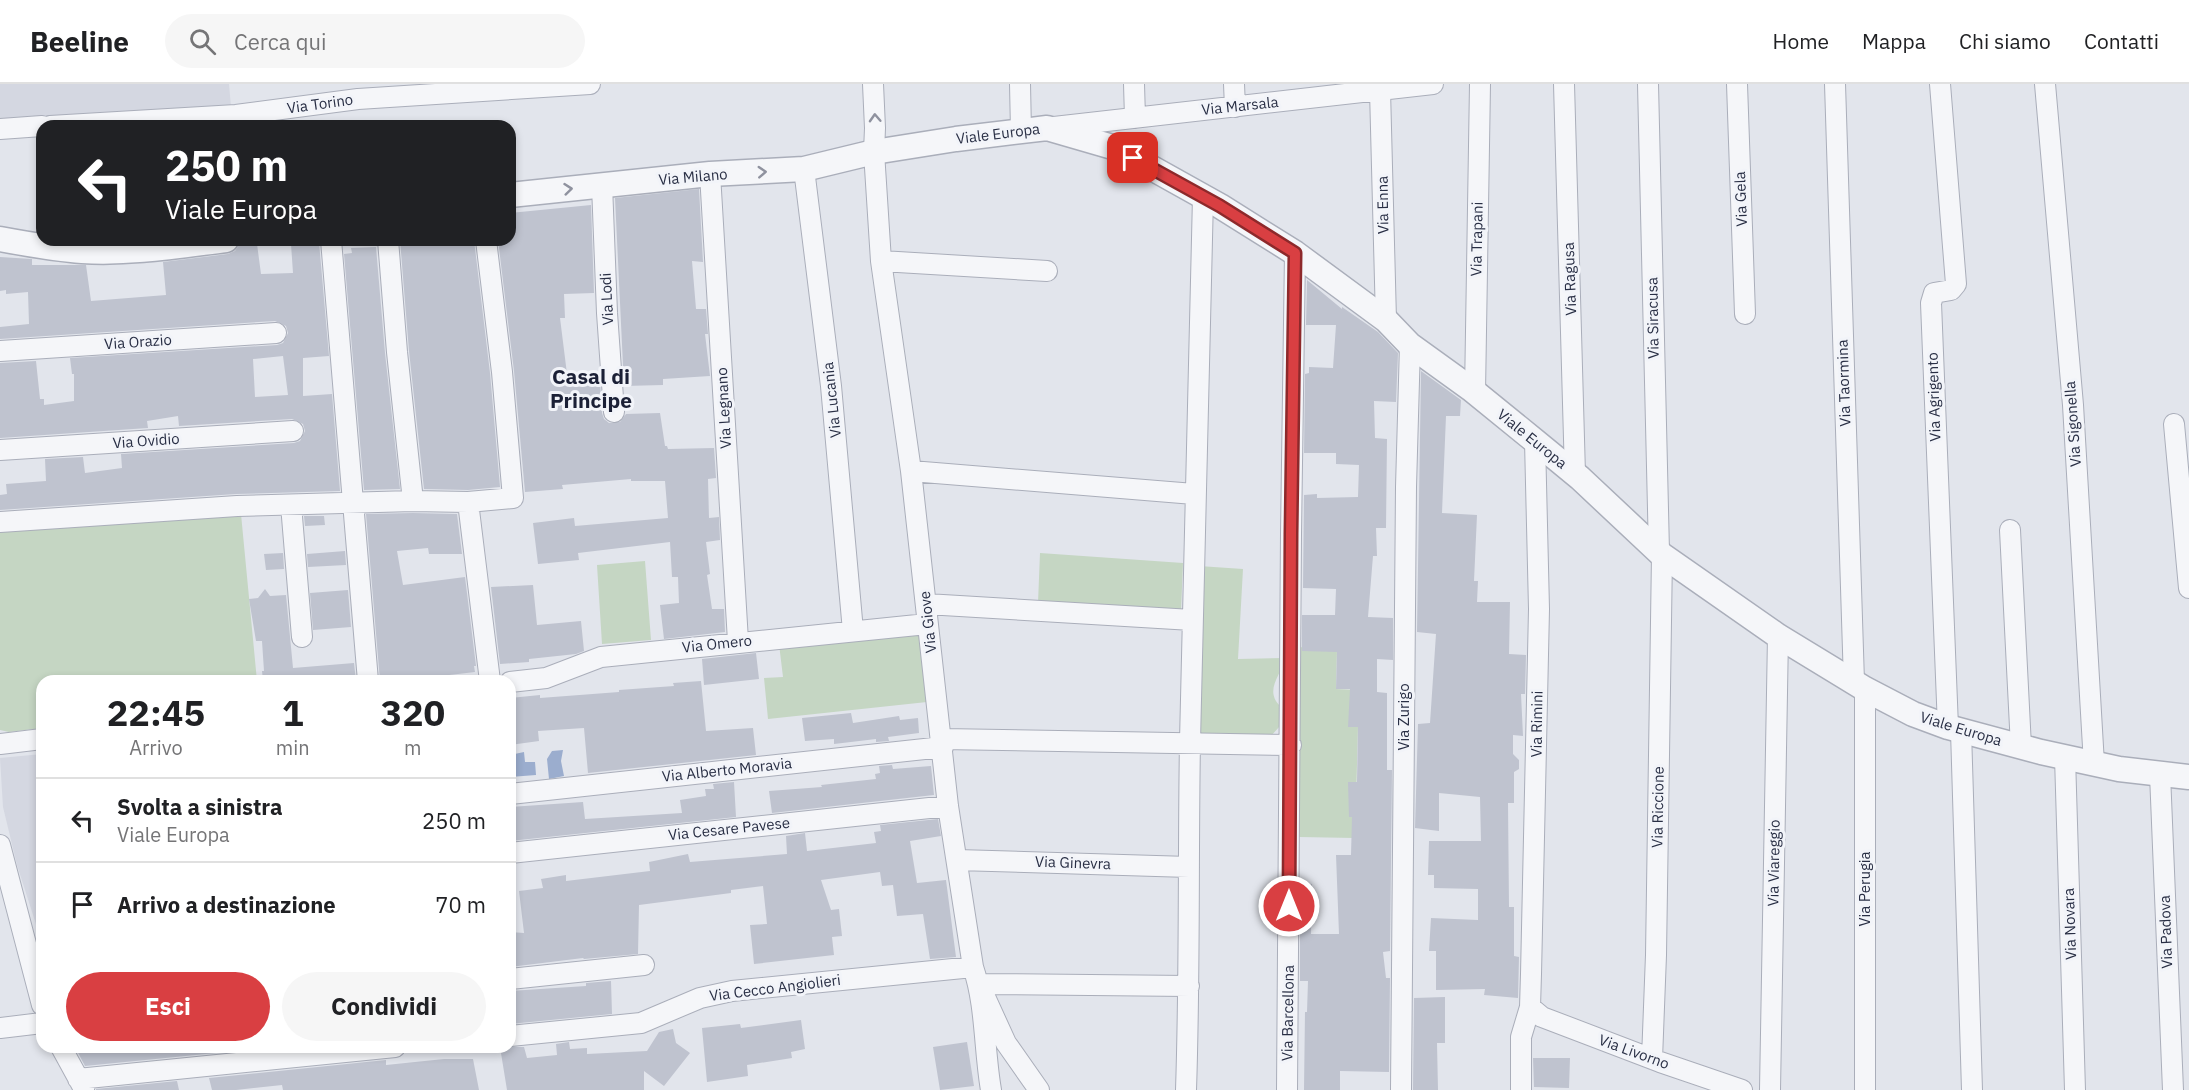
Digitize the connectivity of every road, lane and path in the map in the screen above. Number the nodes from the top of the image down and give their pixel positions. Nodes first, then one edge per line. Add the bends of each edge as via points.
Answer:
1 (590, 84) edge
2 (873, 84) edge
3 (1020, 84) edge
4 (1134, 84) edge
5 (1234, 84) edge
6 (1433, 84) edge
7 (1480, 84) edge
8 (1564, 84) edge
9 (1648, 84) edge
10 (1737, 84) edge
11 (1835, 84) edge
12 (1940, 84) edge
13 (2044, 84) edge
14 (563, 85) edge
15 (465, 88) edge
16 (1336, 90) edge
17 (1380, 90) junction
18 (357, 91) edge
19 (1235, 107) junction
20 (1135, 118) junction
21 (151, 120) edge
22 (36, 126) edge
23 (1047, 128) junction
24 (0, 129) edge
25 (1021, 131) junction
26 (874, 152) junction
27 (804, 169) junction
28 (710, 174) junction
29 (602, 185) junction
30 (516, 194) edge
31 (1203, 196) junction
32 (0, 238) edge
33 (179, 246) edge
34 (331, 246) edge
35 (388, 246) edge
36 (487, 246) edge
37 (1295, 253) junction
38 (881, 261) junction
39 (1047, 271) dead end
40 (1745, 314) dead end
41 (1386, 320) junction
42 (276, 333) dead end
43 (1410, 345) junction
44 (0, 351) edge
45 (1475, 393) junction
46 (615, 412) dead end
47 (2174, 424) dead end
48 (293, 431) dead end
49 (1535, 441) junction
50 (0, 450) edge
51 (912, 471) junction
52 (1575, 474) junction
53 (1194, 494) junction
54 (412, 501) junction
55 (468, 502) junction
56 (352, 504) junction
57 (291, 506) junction
58 (0, 522) edge
59 (2010, 530) dead end
60 (1660, 553) junction
61 (2189, 588) edge
62 (926, 604) junction
63 (1192, 620) junction
64 (927, 624) junction
65 (853, 631) junction
66 (1778, 636) junction
67 (302, 637) dead end
68 (738, 641) junction
69 (367, 675) edge
70 (489, 675) edge
71 (516, 681) edge
72 (1859, 685) junction
73 (1954, 729) junction
74 (36, 741) edge
75 (1190, 742) junction
76 (943, 743) junction
77 (0, 744) edge
78 (1290, 745) junction
79 (2021, 747) junction
80 (2065, 758) junction
81 (2094, 764) junction
82 (2160, 774) junction
83 (2189, 777) edge
84 (516, 793) edge
85 (948, 806) junction
86 (0, 845) edge
87 (516, 852) edge
88 (957, 860) junction
89 (1189, 867) junction
90 (7, 907) edge
91 (644, 965) dead end
92 (976, 976) junction
93 (516, 978) edge
94 (1189, 986) junction
95 (36, 988) edge
96 (1530, 1007) junction
97 (36, 1024) edge
98 (0, 1028) edge
99 (516, 1035) edge
100 (64, 1053) edge
101 (344, 1053) edge
102 (1652, 1059) junction
103 (81, 1084) edge
104 (990, 1090) edge
105 (1039, 1090) edge
106 (1186, 1090) edge
107 (1287, 1090) edge
108 (1401, 1090) edge
109 (1521, 1090) edge
110 (1742, 1090) edge
111 (1770, 1090) edge
112 (1865, 1090) edge
113 (1972, 1090) edge
114 (2075, 1090) edge
115 (2173, 1090) edge

1 - 14 street, Via Torino
26 -> 2 street, Via Giove
3 - 25 street
4 - 20 street
5 - 19 street
6 - 17 street, Via Marsala
7 - 45 street, Via Trapani
8 - 52 street, Via Ragusa
9 - 60 street, Via Siracusa
10 - 40 street, Via Gela
11 - 72 street, Via Taormina
12 - 73 street, Via Agrigento via 1956,284 1951,290 1934,294 1931,303
13 - 81 street, Via Sigonella via 2073,405
14 - 15 street, Via Torino
15 - 18 street, Via Torino
16 - 17 street, Via Marsala
16 - 19 street, Via Marsala
17 - 41 street, Via Enna
18 - 21 street, Via Torino via 236,115
19 - 20 street, Via Marsala
20 - 23 street, Via Marsala
22 - 24 street
23 - 25 street, Viale Europa
23 - 31 street, Viale Europa via 1116,148
25 - 26 street, Viale Europa
26 - 27 street, Via Milano
26 - 38 street, Via Giove
28 -> 27 street, Via Milano
27 - 65 street, Via Lucania via 831,386
28 - 29 street, Via Milano
28 - 68 street, Via Legnano
30 -> 29 street, Via Milano
29 - 46 street, Via Lodi
31 - 37 street, Viale Europa
31 - 53 street
32 - 33 street via 84,251
34 - 56 street
35 - 54 street
36 - 55 street via 513,498
37 - 41 street, Viale Europa
37 - 78 street, Via Barcellona
38 - 39 street
38 - 51 street, Via Giove
41 - 43 street, Viale Europa
42 - 44 street, Via Orazio
43 - 45 street, Viale Europa
43 - 108 street, Via Zurigo
45 - 49 street, Viale Europa
47 - 61 street
48 - 50 street, Via Ovidio
49 - 52 street, Viale Europa
49 - 96 street, Via Rimini via 1539,609
51 - 53 street
51 - 62 street, Via Giove
52 - 60 street, Viale Europa
53 - 63 street
54 - 55 street
54 - 56 street
55 - 70 street
56 - 57 street
56 - 69 street
57 - 58 street
57 - 67 street
59 - 79 street
60 - 66 street, Viale Europa
60 - 102 street, Via Riccione
62 - 63 street
62 - 64 street, Via Giove
63 - 75 street
64 - 65 street, Via Omero
64 - 76 street, Via Giove
65 - 68 street, Via Omero
66 - 72 street, Viale Europa
66 - 111 street, Via Viareggio
68 - 71 street, Via Omero via 601,657 546,678
72 - 73 street, Viale Europa via 1913,714
72 - 112 street, Via Perugia
73 - 79 street, Viale Europa
73 - 113 street
74 - 77 street
75 - 76 street, Via Alberto Moravia
75 - 78 street, Via Alberto Moravia
75 - 89 street
76 - 84 street, Via Alberto Moravia
76 - 85 street, Via Giove
78 - 107 street, Via Barcellona
79 - 80 street, Viale Europa
80 - 81 street, Viale Europa
80 - 114 street, Via Novara
81 - 82 street, Viale Europa
82 - 83 street, Viale Europa
82 - 115 street, Via Padova
85 - 87 street, Via Cesare Pavese
85 - 88 street, Via Giove
86 - 90 street
88 - 89 street, Via Ginevra
88 - 92 street, Via Giove
89 - 94 street
90 - 95 street
91 - 93 street
92 - 94 street
92 - 99 street, Via Cecco Angiolieri via 732,991 700,998 641,1023
92 - 104 street, Via Giove
92 - 105 street via 1006,1043
94 - 106 street
96 - 102 street, Via Livorno via 1542,1017
96 - 109 street, Via Rimini via 1521,1037
97 - 98 street
100 - 103 street
101 - 103 street
102 - 110 street, Via Livorno

